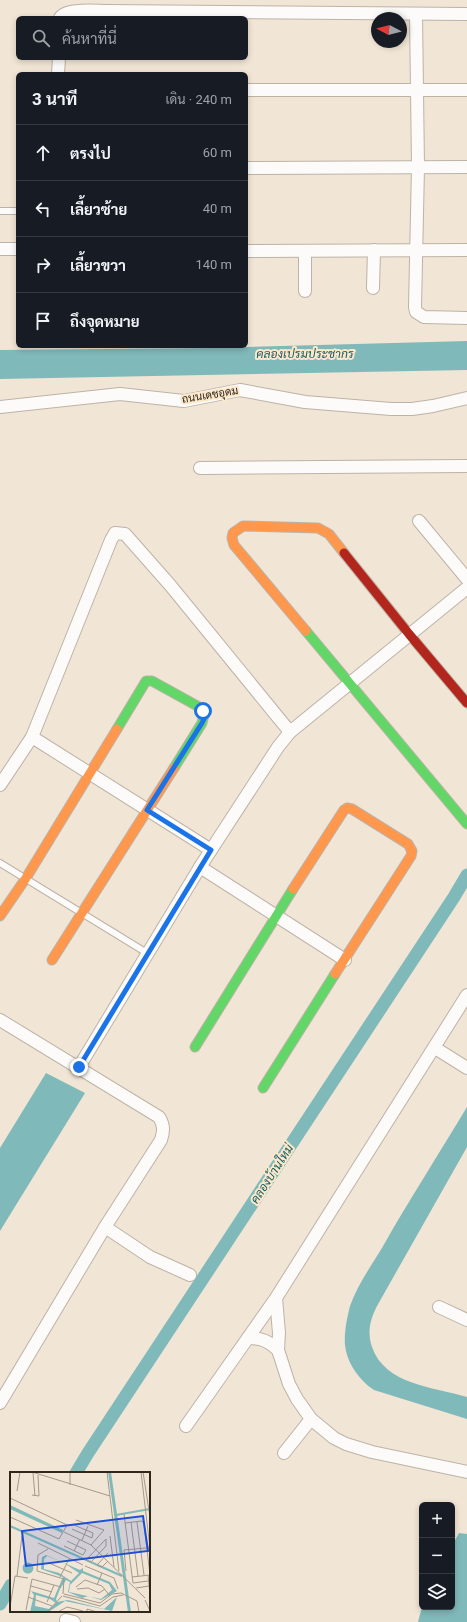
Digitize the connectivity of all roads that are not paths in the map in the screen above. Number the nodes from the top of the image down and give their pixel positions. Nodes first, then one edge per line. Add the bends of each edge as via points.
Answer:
1 (467, 14) edge
2 (416, 15) junction
3 (62, 16) edge
4 (59, 60) edge
5 (58, 72) edge
6 (248, 90) edge
7 (417, 90) junction
8 (467, 90) edge
9 (418, 167) junction
10 (467, 167) edge
11 (248, 168) edge
12 (0, 211) edge
13 (16, 211) edge
14 (0, 249) edge
15 (16, 249) edge
16 (374, 250) junction
17 (416, 250) junction
18 (467, 250) edge
19 (248, 251) edge
20 (305, 251) junction
21 (373, 288) dead end
22 (305, 291) dead end
23 (467, 318) edge
24 (467, 398) edge
25 (0, 407) edge
26 (467, 466) edge
27 (200, 468) dead end
28 (419, 521) dead end
29 (467, 580) edge
30 (467, 588) edge
31 (409, 634) junction
32 (351, 683) junction
33 (467, 703) edge
34 (290, 732) junction
35 (32, 737) junction
36 (89, 774) junction
37 (0, 785) edge
38 (147, 810) junction
39 (467, 824) edge
40 (211, 850) junction
41 (0, 862) edge
42 (200, 867) junction
43 (26, 878) junction
44 (83, 913) junction
45 (276, 915) junction
46 (0, 916) edge
47 (147, 953) junction
48 (52, 960) dead end
49 (345, 960) junction
50 (467, 995) edge
51 (1, 1022) edge
52 (194, 1047) dead end
53 (435, 1048) junction
54 (79, 1067) junction
55 (467, 1068) edge
56 (263, 1088) dead end
57 (106, 1227) junction
58 (190, 1275) dead end
59 (276, 1298) junction
60 (439, 1307) dead end
61 (465, 1315) edge
62 (248, 1338) junction
63 (278, 1350) junction
64 (0, 1402) edge
65 (311, 1420) junction
66 (186, 1426) dead end
67 (284, 1453) dead end
68 (467, 1472) edge

1 - 2 street
2 - 3 street via 71,11
2 - 7 street
4 - 5 street
6 - 7 street
7 - 8 street
7 - 9 street
9 - 10 street
9 - 11 street
9 - 17 street
12 - 13 lane
14 - 15 street
16 - 17 street
16 - 20 street
16 - 21 street
17 - 18 street
17 - 23 street via 416,312 424,317
19 - 20 street
20 - 22 street
24 - 25 street, ถนนเดชอุดม via 433,406 391,409 305,402 240,390 184,401 120,394
26 - 27 street
28 - 29 street
30 - 31 street
31 - 32 street
31 - 32 street via 324,530 310,527 243,526 235,530 232,534 234,545
31 - 33 street
32 - 34 street
32 - 39 street
34 - 35 street via 170,586 121,532 115,533 111,540
34 - 40 street via 264,766
35 - 36 street
35 - 37 street
36 - 38 street
36 - 38 street via 146,682 152,681 201,708 204,715 202,723
36 - 43 street
38 - 40 street
38 - 44 street
40 - 42 street
41 - 43 lane
42 - 45 street
42 - 47 street
43 - 44 lane
43 - 46 street
44 - 47 lane
44 - 48 street
45 - 49 street
45 - 49 street via 347,808 408,844 412,856
45 - 52 street
47 - 54 street
49 - 56 street
50 - 53 street
51 - 54 street
53 - 55 street
53 - 59 street
54 - 57 street via 159,1117 163,1124 161,1140
57 - 58 street via 150,1257
57 - 64 street
59 - 62 street
59 - 63 street
60 - 61 street
62 - 63 street via 266,1340
62 - 66 street
63 - 65 street via 289,1384
65 - 67 street
65 - 68 street via 346,1444

